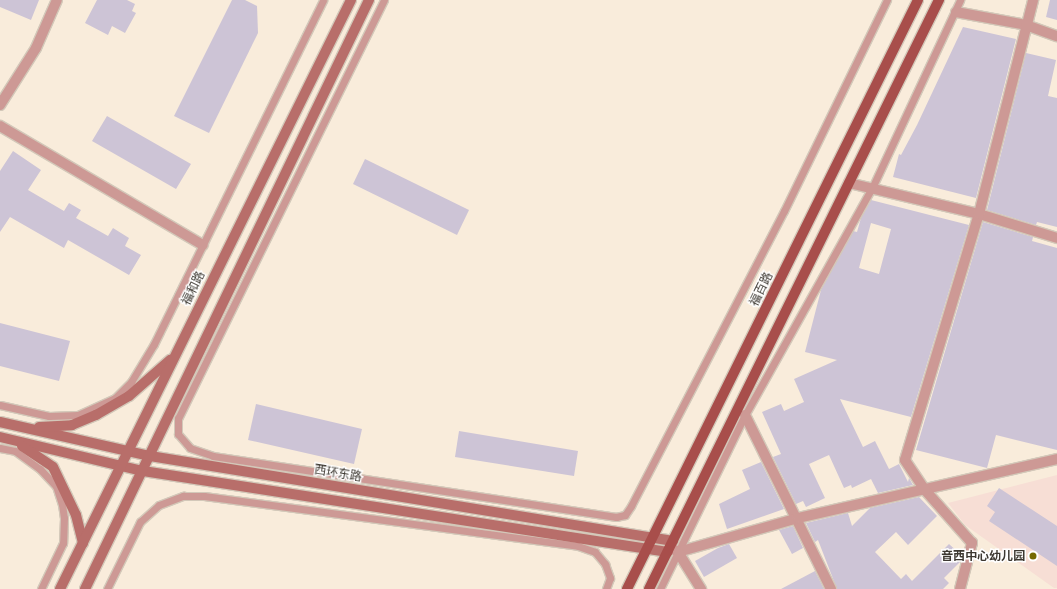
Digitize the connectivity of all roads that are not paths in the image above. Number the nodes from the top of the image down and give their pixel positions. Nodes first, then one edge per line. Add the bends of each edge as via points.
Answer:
1 (57, 0) edge
2 (323, 0) edge
3 (351, 0) edge
4 (369, 0) edge
5 (384, 0) edge
6 (887, 0) edge
7 (918, 0) edge
8 (939, 0) edge
9 (960, 0) edge
10 (1033, 0) edge
11 (956, 12) junction
12 (1026, 25) junction
13 (1057, 36) edge
14 (0, 105) edge
15 (0, 126) edge
16 (849, 183) junction
17 (872, 188) junction
18 (979, 214) junction
19 (1057, 238) edge
20 (203, 245) junction
21 (173, 358) junction
22 (0, 405) edge
23 (745, 416) junction
24 (0, 422) edge
25 (23, 428) junction
26 (0, 438) edge
27 (0, 448) edge
28 (129, 452) junction
29 (150, 456) junction
30 (1057, 459) edge
31 (122, 467) junction
32 (143, 471) junction
33 (925, 490) junction
34 (798, 518) junction
35 (652, 537) junction
36 (84, 542) junction
37 (647, 548) junction
38 (672, 548) junction
39 (41, 589) edge
40 (60, 589) edge
41 (85, 589) edge
42 (107, 589) edge
43 (606, 589) edge
44 (627, 589) edge
45 (650, 589) edge
46 (660, 589) edge
47 (701, 589) edge
48 (830, 589) edge
49 (960, 589) edge

1 - 14 street via 36,48
2 - 20 lane
3 - 21 street, 福和路
4 - 29 street
5 - 6 lane via 178,418 178,434 190,448 213,456 616,517 625,514 635,499 784,211
7 - 35 main road, 福百路
8 - 16 main road
9 - 11 lane
10 - 12 street
11 - 12 street
11 - 17 lane
12 - 13 street
12 - 18 street
15 - 20 street
16 - 17 street
16 - 38 main road
17 - 18 street
17 - 23 lane
18 - 19 street
18 - 33 street via 905,460
20 - 22 lane via 145,361 131,382 115,398 78,415 49,416
21 - 25 street via 129,396 96,415 72,425
21 - 28 street, 福和路
23 - 34 street
23 - 38 lane
24 - 25 street, 西环东路
25 - 28 street, 西环东路
26 - 31 street
26 - 36 street via 29,449 53,467 76,515
27 - 39 lane via 15,451 40,469 56,486 62,504 63,543
28 - 29 street, 西环东路
28 - 31 street, 福和路
29 - 32 street
29 - 35 street, 西环东路
30 - 33 street
31 - 32 street
31 - 36 street, 福和路
32 - 37 street
32 - 41 street
33 - 34 street
33 - 49 street via 972,543
34 - 38 street
34 - 48 street
35 - 37 main road, 福百路
35 - 38 street, 西环东路
36 - 40 street, 福和路
37 - 38 street
37 - 44 main road, 福百路
38 - 45 main road
38 - 46 lane
38 - 47 street
42 - 43 lane via 140,522 159,505 183,496 204,496 578,546 595,552 605,564 610,578

